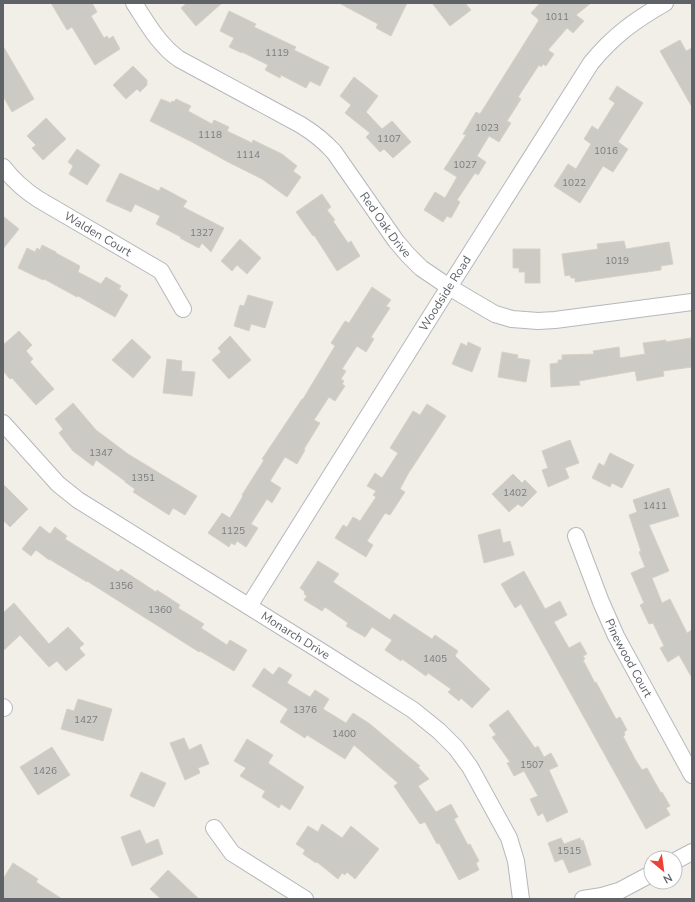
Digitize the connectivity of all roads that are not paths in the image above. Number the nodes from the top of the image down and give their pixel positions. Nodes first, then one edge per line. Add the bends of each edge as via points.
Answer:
1 (134, 3) edge
2 (665, 3) edge
3 (3, 167) edge
4 (449, 287) junction
5 (692, 302) edge
6 (183, 309) dead end
7 (3, 423) edge
8 (576, 536) dead end
9 (249, 606) junction
10 (692, 775) edge
11 (214, 828) dead end
12 (692, 852) edge
13 (683, 857) edge
14 (643, 878) edge
15 (305, 899) edge
16 (521, 899) edge
17 (583, 899) edge

1 - 4 street, Red Oak Drive via 158,39 172,54 301,125 322,140 334,152 408,255 420,268
2 - 4 street, Woodside Road via 618,34 591,63
3 - 6 street, Walden Court via 13,180 38,199 161,271
4 - 5 street, Red Oak Drive via 495,314 512,319 555,320
4 - 9 street, Woodside Road
7 - 9 street, Monarch Drive via 70,494
8 - 10 street, Pinewood Court via 616,636
9 - 16 street, Monarch Drive via 413,710 450,742 470,767 509,838 516,861
11 - 15 street via 232,853
12 - 13 street
14 - 17 street via 619,891

